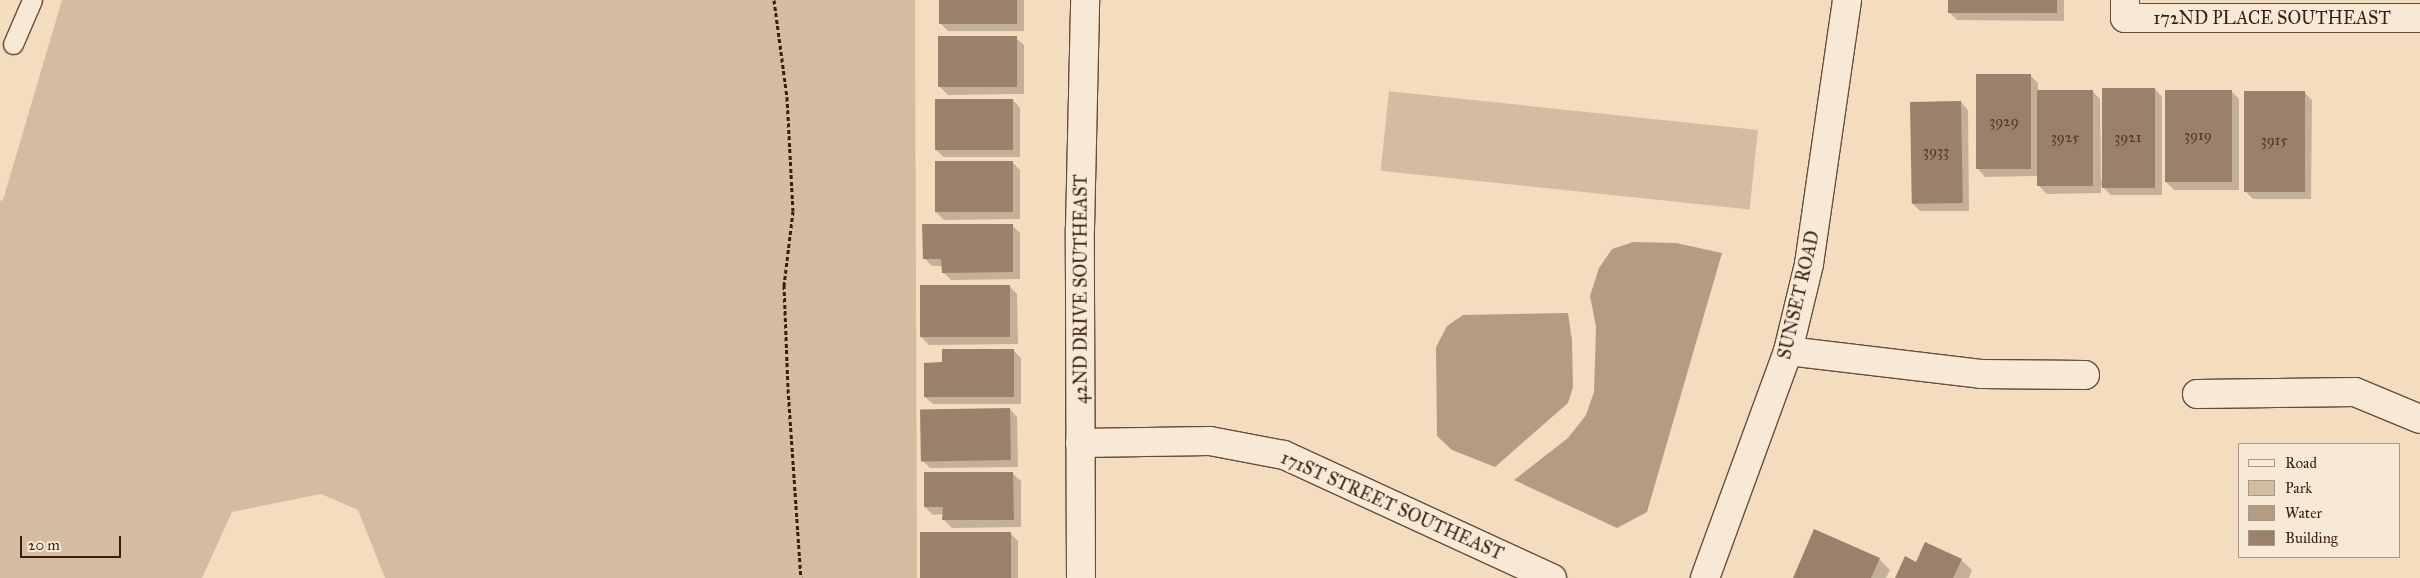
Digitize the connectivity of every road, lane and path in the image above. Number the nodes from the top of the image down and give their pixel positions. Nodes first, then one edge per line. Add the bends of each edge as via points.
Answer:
1 (32, 0) edge
2 (774, 0) edge
3 (1085, 0) edge
4 (1847, 0) edge
5 (2125, 9) edge
6 (2420, 18) edge
7 (13, 44) dead end
8 (1788, 351) junction
9 (2085, 375) dead end
10 (2197, 394) dead end
11 (2420, 419) edge
12 (1080, 443) junction
13 (801, 578) edge
14 (1081, 578) edge
15 (1552, 578) edge
16 (1705, 578) edge

1 - 7 lane
2 - 13 path via 787,97 793,211 784,286
3 - 12 street, 42ND DRIVE SOUTHEAST
4 - 8 street, SUNSET ROAD via 1809,264
5 - 6 street, 172ND PLACE SOUTHEAST
8 - 9 street via 1982,374
8 - 16 street, SUNSET ROAD
10 - 11 street via 2356,392
12 - 14 street, 42ND DRIVE SOUTHEAST
12 - 15 street, 171ST STREET SOUTHEAST via 1210,441 1284,455

